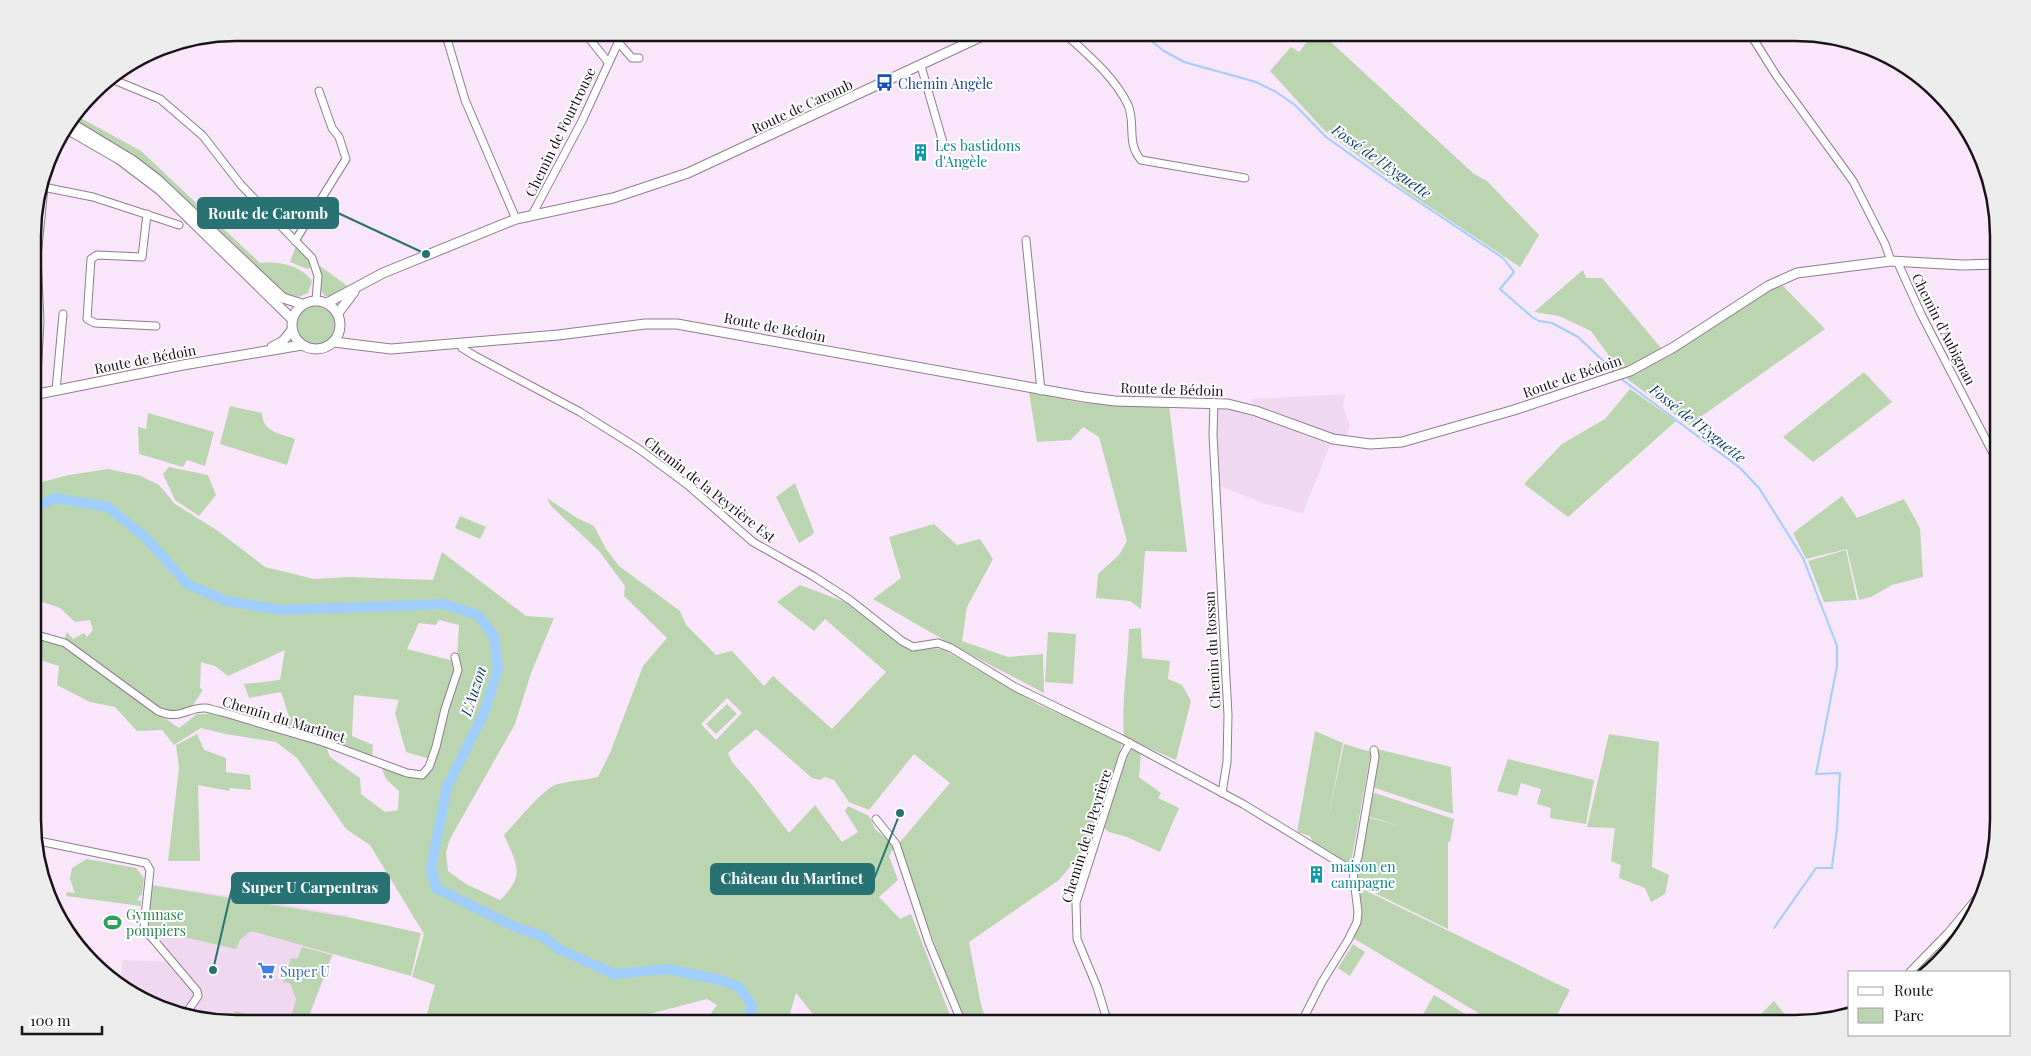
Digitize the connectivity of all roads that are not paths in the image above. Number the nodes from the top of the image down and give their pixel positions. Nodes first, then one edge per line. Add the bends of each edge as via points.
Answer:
1 (448, 41) edge
2 (591, 41) edge
3 (972, 41) edge
4 (1072, 41) edge
5 (1754, 41) edge
6 (618, 42) joint
7 (639, 58) dead end
8 (608, 62) junction
9 (921, 66) junction
10 (117, 81) edge
11 (319, 91) dead end
12 (75, 126) edge
13 (72, 132) edge
14 (946, 153) dead end
15 (1245, 178) dead end
16 (48, 188) edge
17 (147, 214) junction
18 (532, 215) junction
19 (516, 219) junction
20 (179, 225) dead end
21 (1026, 240) dead end
22 (295, 241) junction
23 (1894, 261) junction
24 (1990, 264) edge
25 (366, 283) junction
26 (316, 300) junction
27 (327, 302) junction
28 (302, 304) junction
29 (338, 313) junction
30 (63, 314) dead end
31 (292, 319) junction
32 (156, 326) dead end
33 (292, 330) junction
34 (340, 330) junction
35 (334, 342) junction
36 (460, 343) junction
37 (302, 345) junction
38 (369, 347) junction
39 (263, 352) junction
40 (56, 390) junction
41 (1041, 391) junction
42 (41, 394) edge
43 (1214, 402) junction
44 (1990, 446) edge
45 (41, 636) edge
46 (454, 657) dead end
47 (1130, 743) junction
48 (1374, 750) dead end
49 (1222, 792) junction
50 (876, 819) dead end
51 (43, 842) edge
52 (1353, 871) junction
53 (1969, 907) edge
54 (1911, 971) edge
55 (189, 1009) edge
56 (959, 1015) edge
57 (1106, 1015) edge
58 (1305, 1015) edge

1 - 19 street via 465,100
2 - 8 street
3 - 9 main road, Route de Caromb
4 - 15 street via 1109,77 1125,100 1132,145 1141,160
5 - 23 street, Chemin d'Aubignan via 1853,181
6 - 7 street via 632,58
6 - 8 street, Chemin de Fourtrouse
8 - 18 street, Chemin de Fourtrouse via 582,121
9 - 14 street
9 - 18 main road, Route de Caromb via 688,173 613,198
10 - 22 street via 151,93 191,124 241,185
11 - 22 street via 346,160
12 - 28 main road via 157,179 283,298
13 - 31 main road via 119,159 154,185
16 - 17 street via 93,197
17 - 20 street
17 - 32 street via 142,257 97,254 91,258 87,319 95,323
18 - 19 main road, Route de Caromb
19 - 25 main road, Route de Caromb via 422,256
21 - 41 street
22 - 26 street via 316,266
23 - 24 main road, Route de Bédoin
23 - 43 main road, Route de Bédoin via 1797,273 1768,286 1674,347 1630,371 1414,440 1387,444 1351,443 1240,406
23 - 44 street, Chemin d'Aubignan
25 - 27 main road
25 - 29 main road via 345,301
26 - 27 main road
26 - 28 main road
27 - 29 main road
28 - 31 main road
29 - 34 main road
30 - 40 street
31 - 33 main road
33 - 37 main road
33 - 39 main road, Route de Bédoin via 283,341
34 - 35 main road
34 - 38 main road
35 - 37 main road via 316,349
35 - 38 main road, Route de Bédoin
36 - 38 main road, Route de Bédoin via 391,349
36 - 41 main road, Route de Bédoin via 672,324
36 - 47 street, Chemin de la Peyrière Est via 475,356 580,412 644,452 753,542 850,600 902,641 914,647 938,643 951,648 1015,687
37 - 39 main road, Route de Bédoin
39 - 40 main road, Route de Bédoin
40 - 42 main road, Route de Bédoin
41 - 43 main road, Route de Bédoin via 1115,401
43 - 49 street, Chemin du Rossan via 1213,444 1228,715 1227,762
45 - 46 street, Chemin du Martinet via 65,643 168,715 179,716 205,708 222,712 323,742 407,773 422,775 436,747 458,670
47 - 49 street
47 - 57 street, Chemin de la Peyrière via 1123,755 1076,903 1077,939
48 - 52 street via 1358,857
49 - 52 street
50 - 56 street via 896,844 929,943
51 - 55 street via 146,862 150,870 144,926 197,991 198,996
52 - 58 street via 1357,922
53 - 54 street

